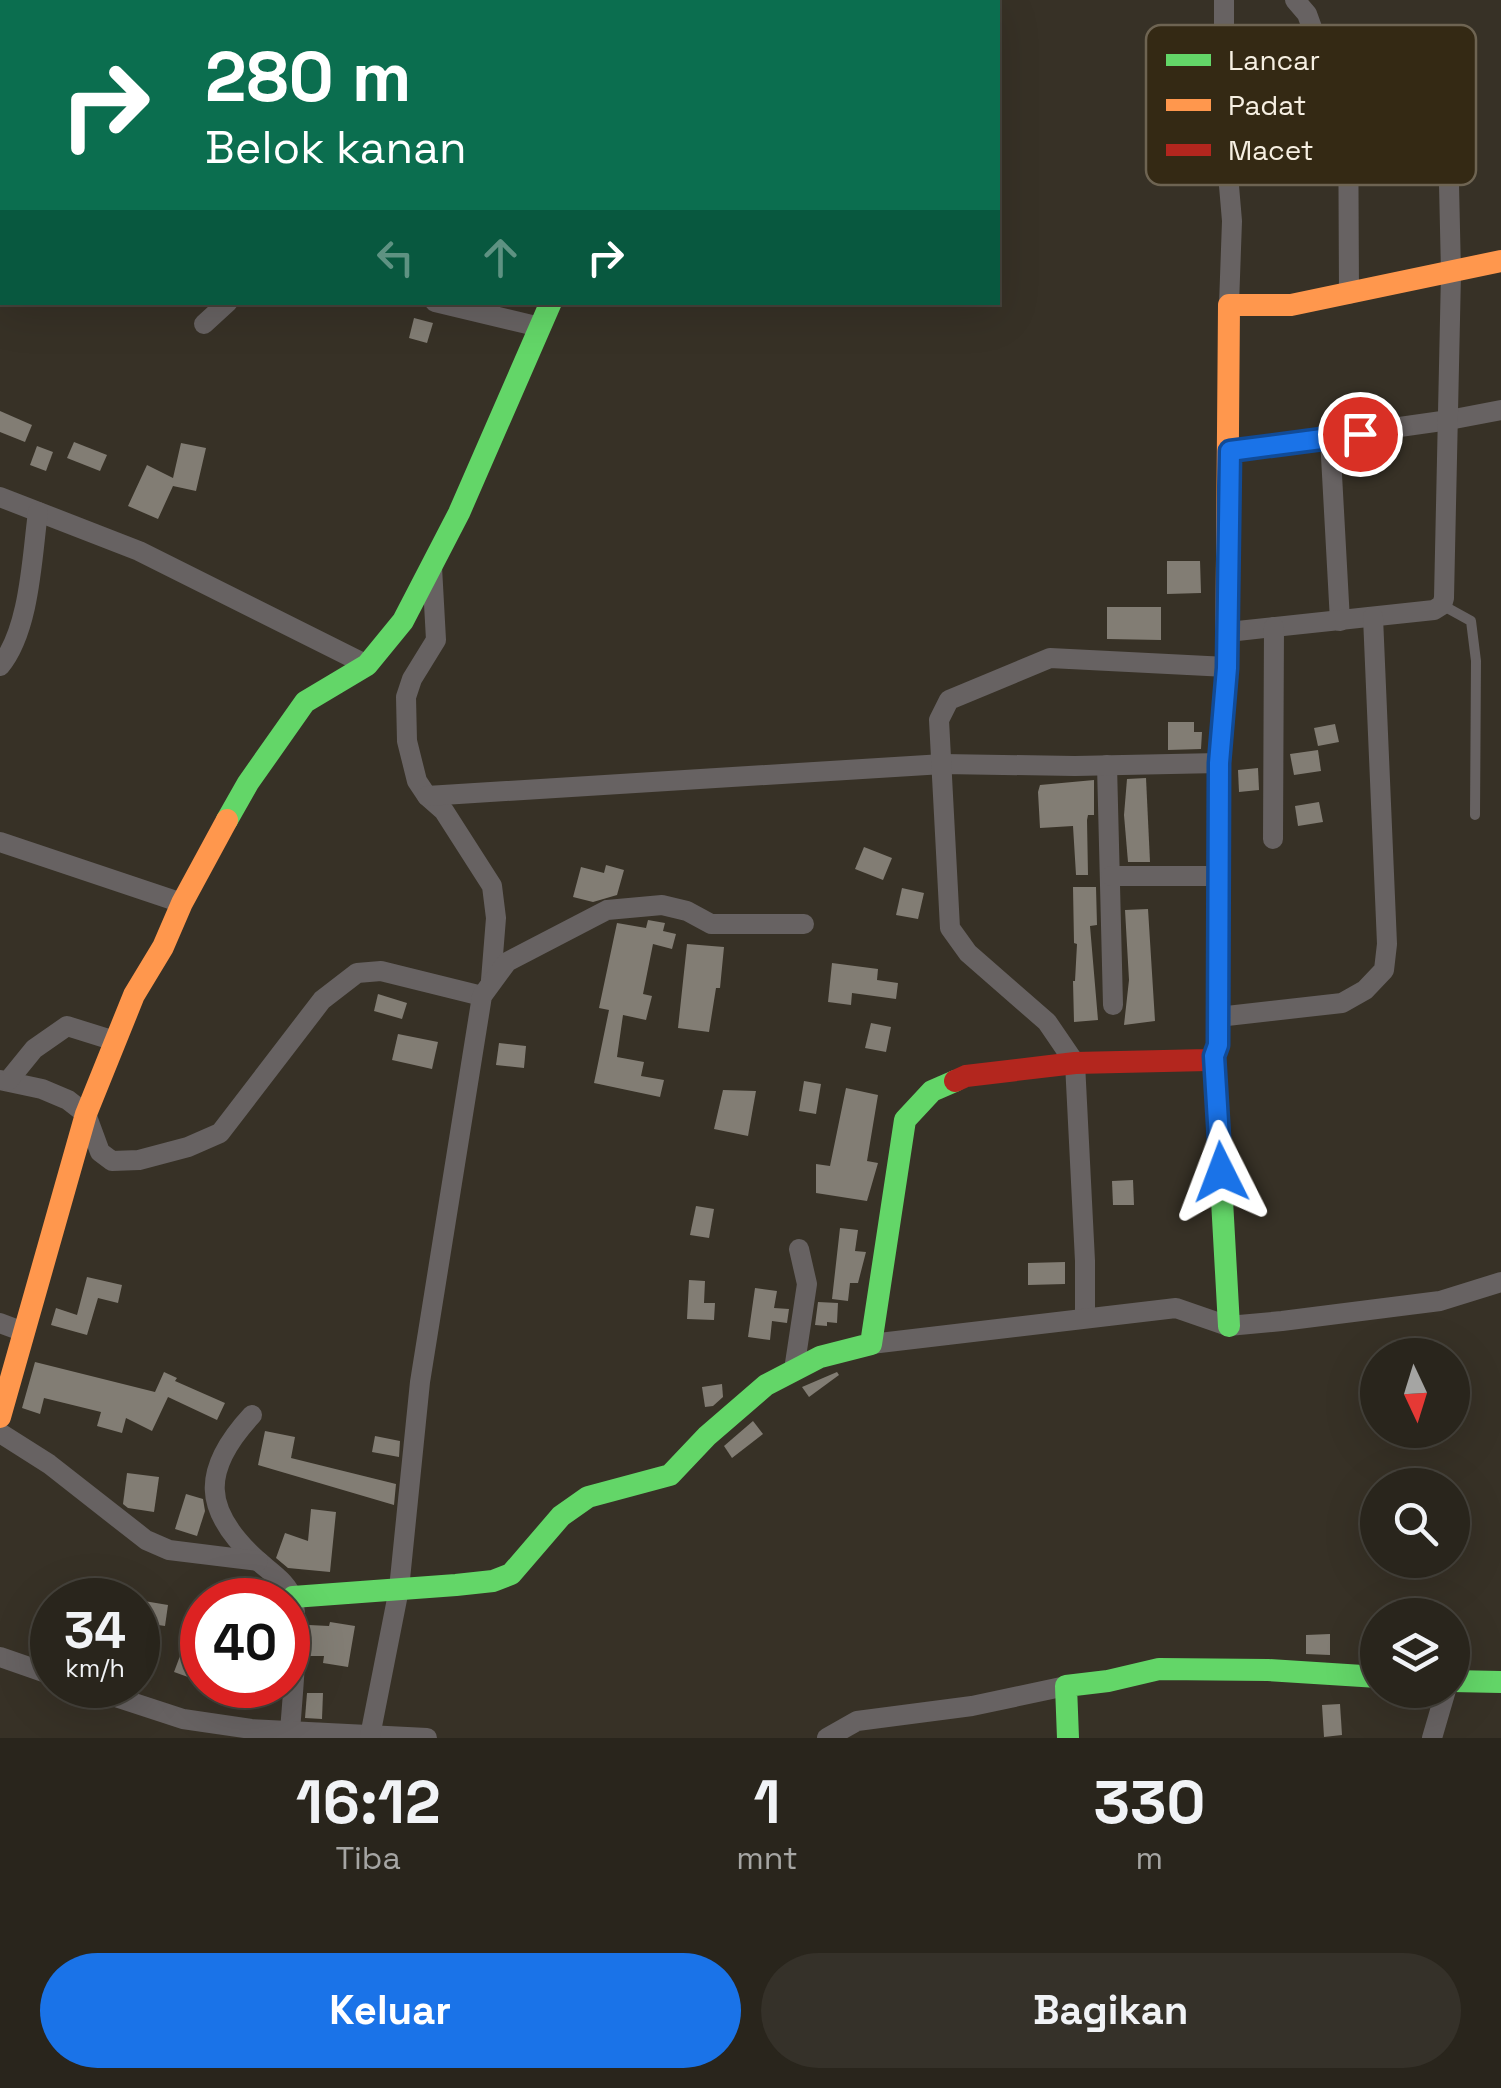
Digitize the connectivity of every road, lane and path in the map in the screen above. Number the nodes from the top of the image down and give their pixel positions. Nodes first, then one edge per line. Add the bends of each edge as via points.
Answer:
1 (1296, 0) edge
2 (1312, 25) edge
3 (1229, 185) edge
4 (1349, 185) edge
5 (1449, 185) edge
6 (1501, 261) edge
7 (1451, 274) junction
8 (1350, 294) junction
9 (225, 305) edge
10 (448, 305) edge
11 (550, 305) edge
12 (1229, 305) junction
13 (204, 324) dead end
14 (540, 327) junction
15 (1501, 410) edge
16 (1450, 420) junction
17 (1330, 438) junction
18 (1230, 451) junction
19 (0, 496) edge
20 (38, 512) junction
21 (432, 565) junction
22 (1442, 605) junction
23 (1372, 617) junction
24 (1340, 620) junction
25 (1274, 627) junction
26 (1228, 632) junction
27 (0, 666) edge
28 (366, 666) junction
29 (1227, 668) junction
30 (1219, 763) junction
31 (944, 764) junction
32 (1107, 765) junction
33 (427, 796) junction
34 (1475, 815) dead end
35 (1273, 839) dead end
36 (0, 842) edge
37 (1111, 876) junction
38 (1218, 876) junction
39 (182, 903) junction
40 (804, 924) dead end
41 (487, 988) junction
42 (1113, 1005) dead end
43 (1218, 1017) junction
44 (115, 1041) junction
45 (1214, 1056) junction
46 (1075, 1064) junction
47 (4, 1080) edge
48 (86, 1114) junction
49 (799, 1249) dead end
50 (1501, 1282) edge
51 (1085, 1317) junction
52 (0, 1323) edge
53 (1229, 1326) junction
54 (24, 1332) junction
55 (871, 1344) junction
56 (794, 1370) junction
57 (252, 1415) dead end
58 (0, 1417) edge
59 (0, 1433) edge
60 (258, 1561) junction
61 (279, 1578) edge
62 (399, 1589) junction
63 (310, 1596) edge
64 (0, 1657) edge
65 (30, 1667) edge
66 (1360, 1676) edge
67 (1470, 1681) edge
68 (1501, 1682) edge
69 (1066, 1686) junction
70 (150, 1708) edge
71 (291, 1708) edge
72 (1441, 1708) edge
73 (290, 1732) junction
74 (251, 1734) edge
75 (370, 1736) edge
76 (427, 1738) edge
77 (827, 1738) edge
78 (1068, 1738) edge
79 (1432, 1738) edge

1 - 2 street
3 - 12 street
4 - 8 street
5 - 7 street
6 - 7 street
7 - 8 street
7 - 16 street
8 - 12 street via 1291,306
9 - 13 street
10 - 14 street
11 - 14 street
12 - 18 street
14 - 21 street
15 - 16 street
16 - 17 street
16 - 22 street
17 - 18 street
17 - 24 street
18 - 26 street
19 - 20 street
20 - 27 street via 28,591
20 - 28 street via 139,550
21 - 28 street via 402,621
21 - 33 street via 436,640 412,679 406,716 411,768
22 - 23 street
22 - 34 lane via 1471,621
23 - 24 street
23 - 43 street via 1384,970 1342,1002
24 - 25 street
25 - 26 street
25 - 35 street
26 - 29 street
28 - 39 street via 305,702 248,782
29 - 30 street
29 - 31 street via 1050,658 1028,665 950,700 939,720
30 - 32 street
30 - 38 street
31 - 32 street
31 - 33 street
31 - 46 street via 950,928 1047,1022
32 - 37 street
33 - 41 street via 492,886 496,918
36 - 39 street
37 - 38 street
37 - 42 street
38 - 43 street
39 - 44 street
40 - 41 street via 710,924 662,905 607,910 507,962
41 - 48 street via 357,973 322,1000 220,1133 188,1147 112,1161 100,1152
41 - 62 street via 420,1382
43 - 45 street
44 - 47 street via 67,1026
44 - 48 street
45 - 46 street
45 - 53 street
46 - 51 street
46 - 55 street via 966,1076 932,1091 905,1120
47 - 48 street via 61,1096
48 - 54 street
49 - 56 street via 807,1284
50 - 53 street via 1404,1307
51 - 53 street via 1176,1308
51 - 55 street
52 - 54 street
54 - 58 street
55 - 56 street
56 - 62 street via 733,1412 670,1476 612,1488 574,1506 511,1574
57 - 60 street via 216,1464 217,1505 226,1530
59 - 60 street via 146,1540 169,1550
60 - 61 street
62 - 63 street
62 - 75 street
64 - 65 street
66 - 69 street via 1159,1668
67 - 68 street
69 - 77 street via 857,1721
69 - 78 street
70 - 74 street
71 - 73 street
72 - 79 street
73 - 74 street
73 - 75 street
75 - 76 street

